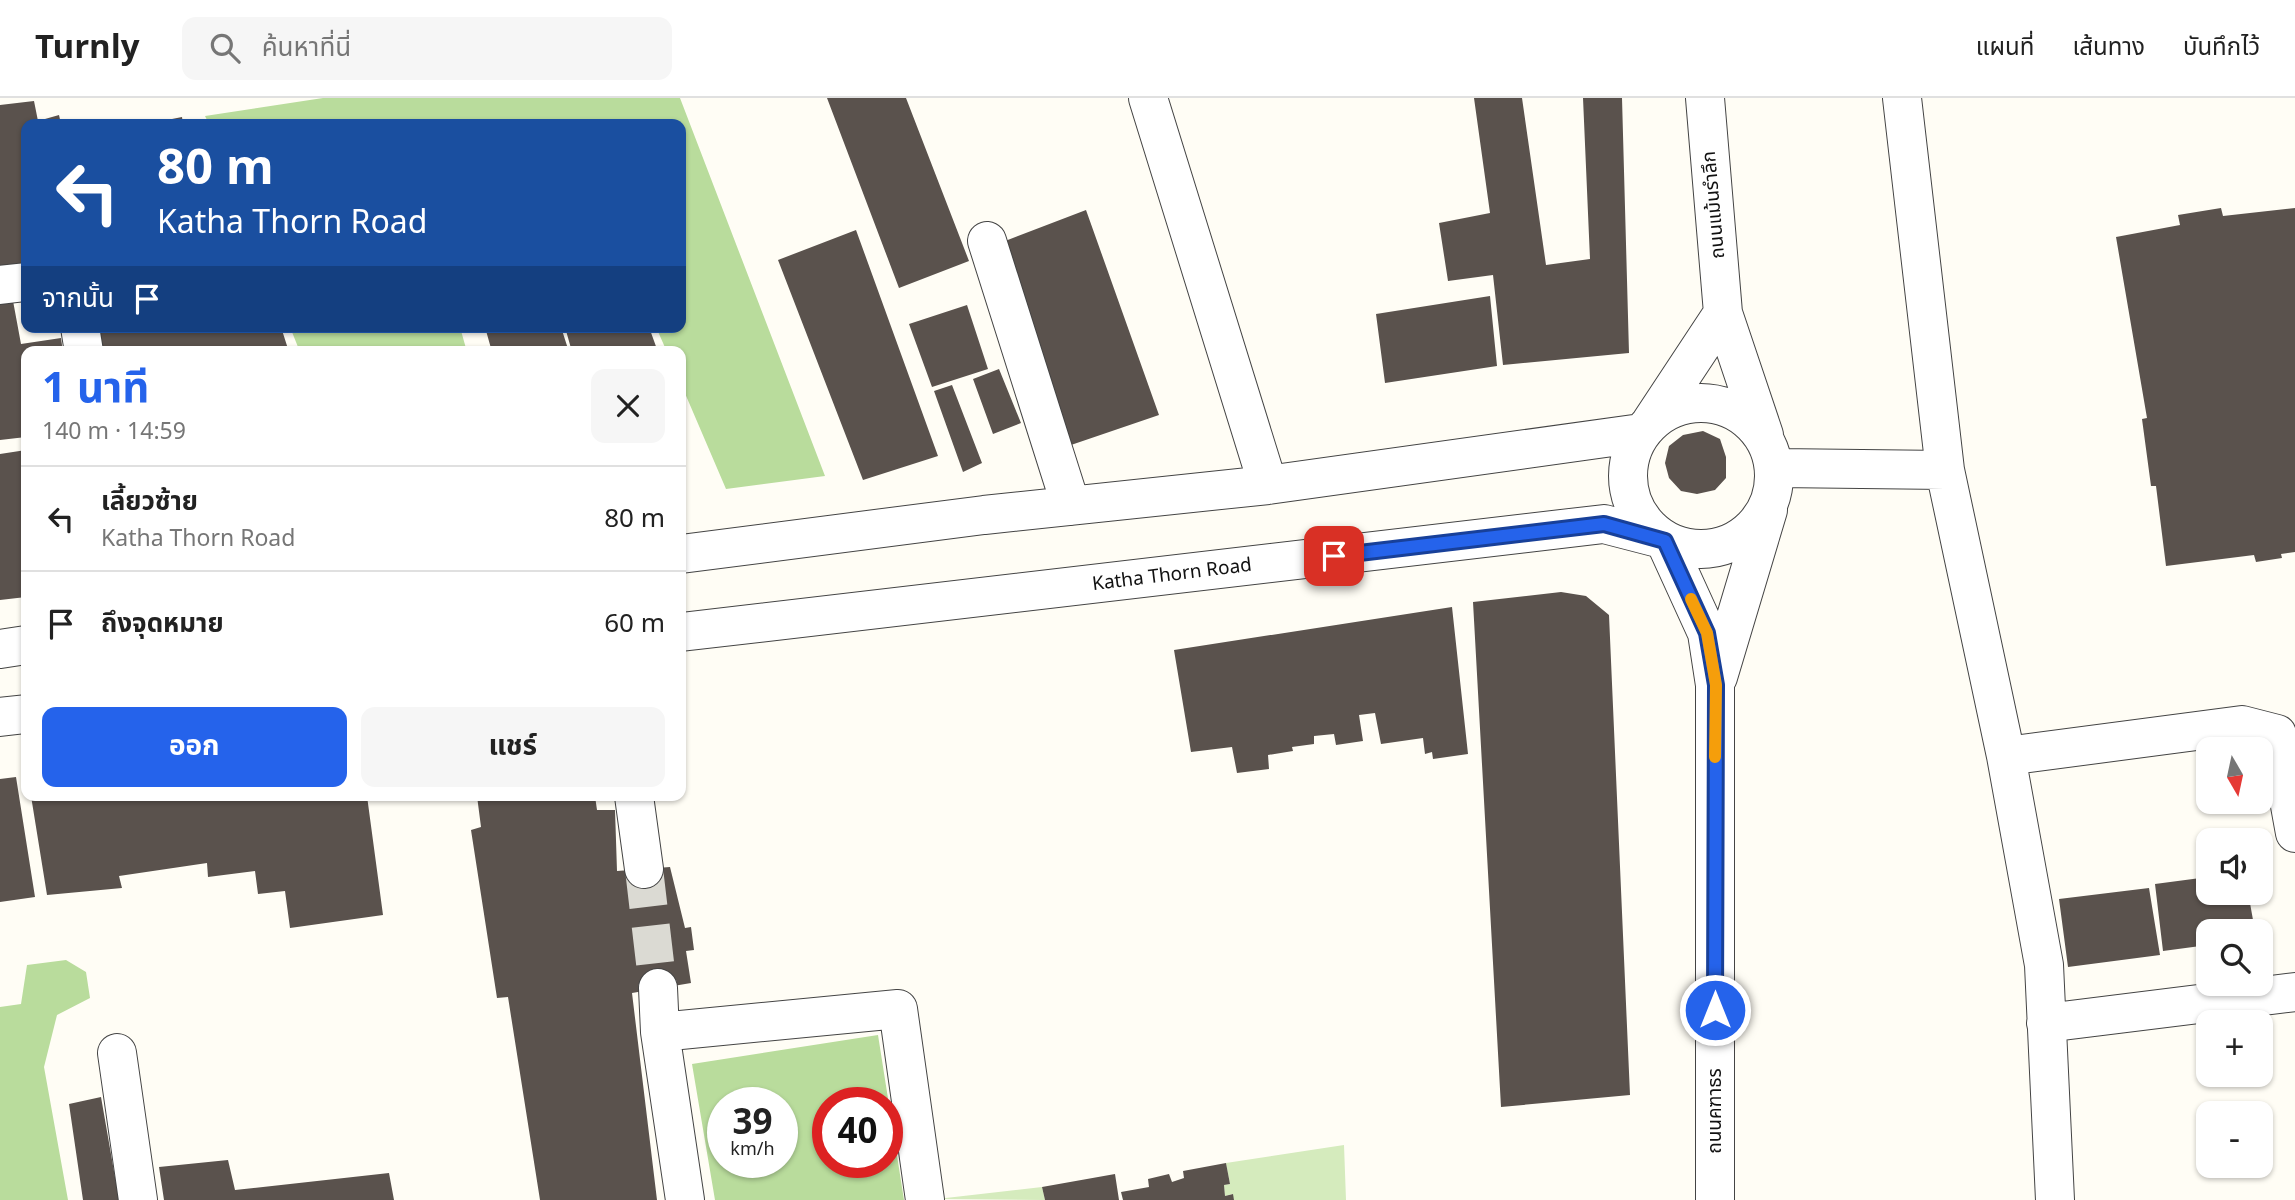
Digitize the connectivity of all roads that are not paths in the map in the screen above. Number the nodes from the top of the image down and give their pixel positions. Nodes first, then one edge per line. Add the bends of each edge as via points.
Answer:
1 (1148, 98) edge
2 (1705, 98) edge
3 (1902, 98) edge
4 (987, 241) dead end
5 (21, 283) edge
6 (0, 285) edge
7 (1723, 313) junction
8 (1646, 427) junction
9 (1771, 470) junction
10 (1945, 470) junction
11 (1268, 485) junction
12 (1071, 506) junction
13 (1664, 540) junction
14 (686, 553) edge
15 (686, 631) edge
16 (21, 646) edge
17 (0, 649) edge
18 (1716, 685) junction
19 (21, 715) edge
20 (0, 717) edge
21 (2006, 756) junction
22 (2290, 770) edge
23 (635, 801) edge
24 (2295, 833) edge
25 (644, 869) tunnel mouth
26 (658, 988) tunnel mouth
27 (2295, 992) edge
28 (2046, 1023) junction
29 (660, 1032) junction
30 (117, 1053) dead end
31 (138, 1200) edge
32 (685, 1200) edge
33 (925, 1200) edge
34 (1715, 1200) edge
35 (2055, 1200) edge

1 - 11 street
2 - 7 street, ถนนแม้นรำลึก
3 - 10 street
4 - 12 street
5 - 6 street
7 - 8 street
7 - 9 street, ถนนแม้นรำลึก
8 - 9 street via 1669,409 1713,403 1753,424
8 - 11 street
8 - 13 street via 1629,459 1628,488 1639,517
9 - 10 street
9 - 13 street via 1754,528 1727,545 1696,549
9 - 18 street, ถนนคฑาธร
10 - 21 street
11 - 12 street
12 - 14 street
13 - 15 street, Katha Thorn Road via 1604,524
13 - 18 street, ถนนคฑาธร via 1707,633
16 - 17 street
18 - 34 street, ถนนคฑาธร
19 - 20 street
21 - 22 street via 2242,725 2277,734
21 - 28 street via 2044,965
22 - 24 street
23 - 25 street
26 - 29 street
27 - 28 street
28 - 35 street
29 - 32 street
29 - 33 street via 898,1009
30 - 31 street

